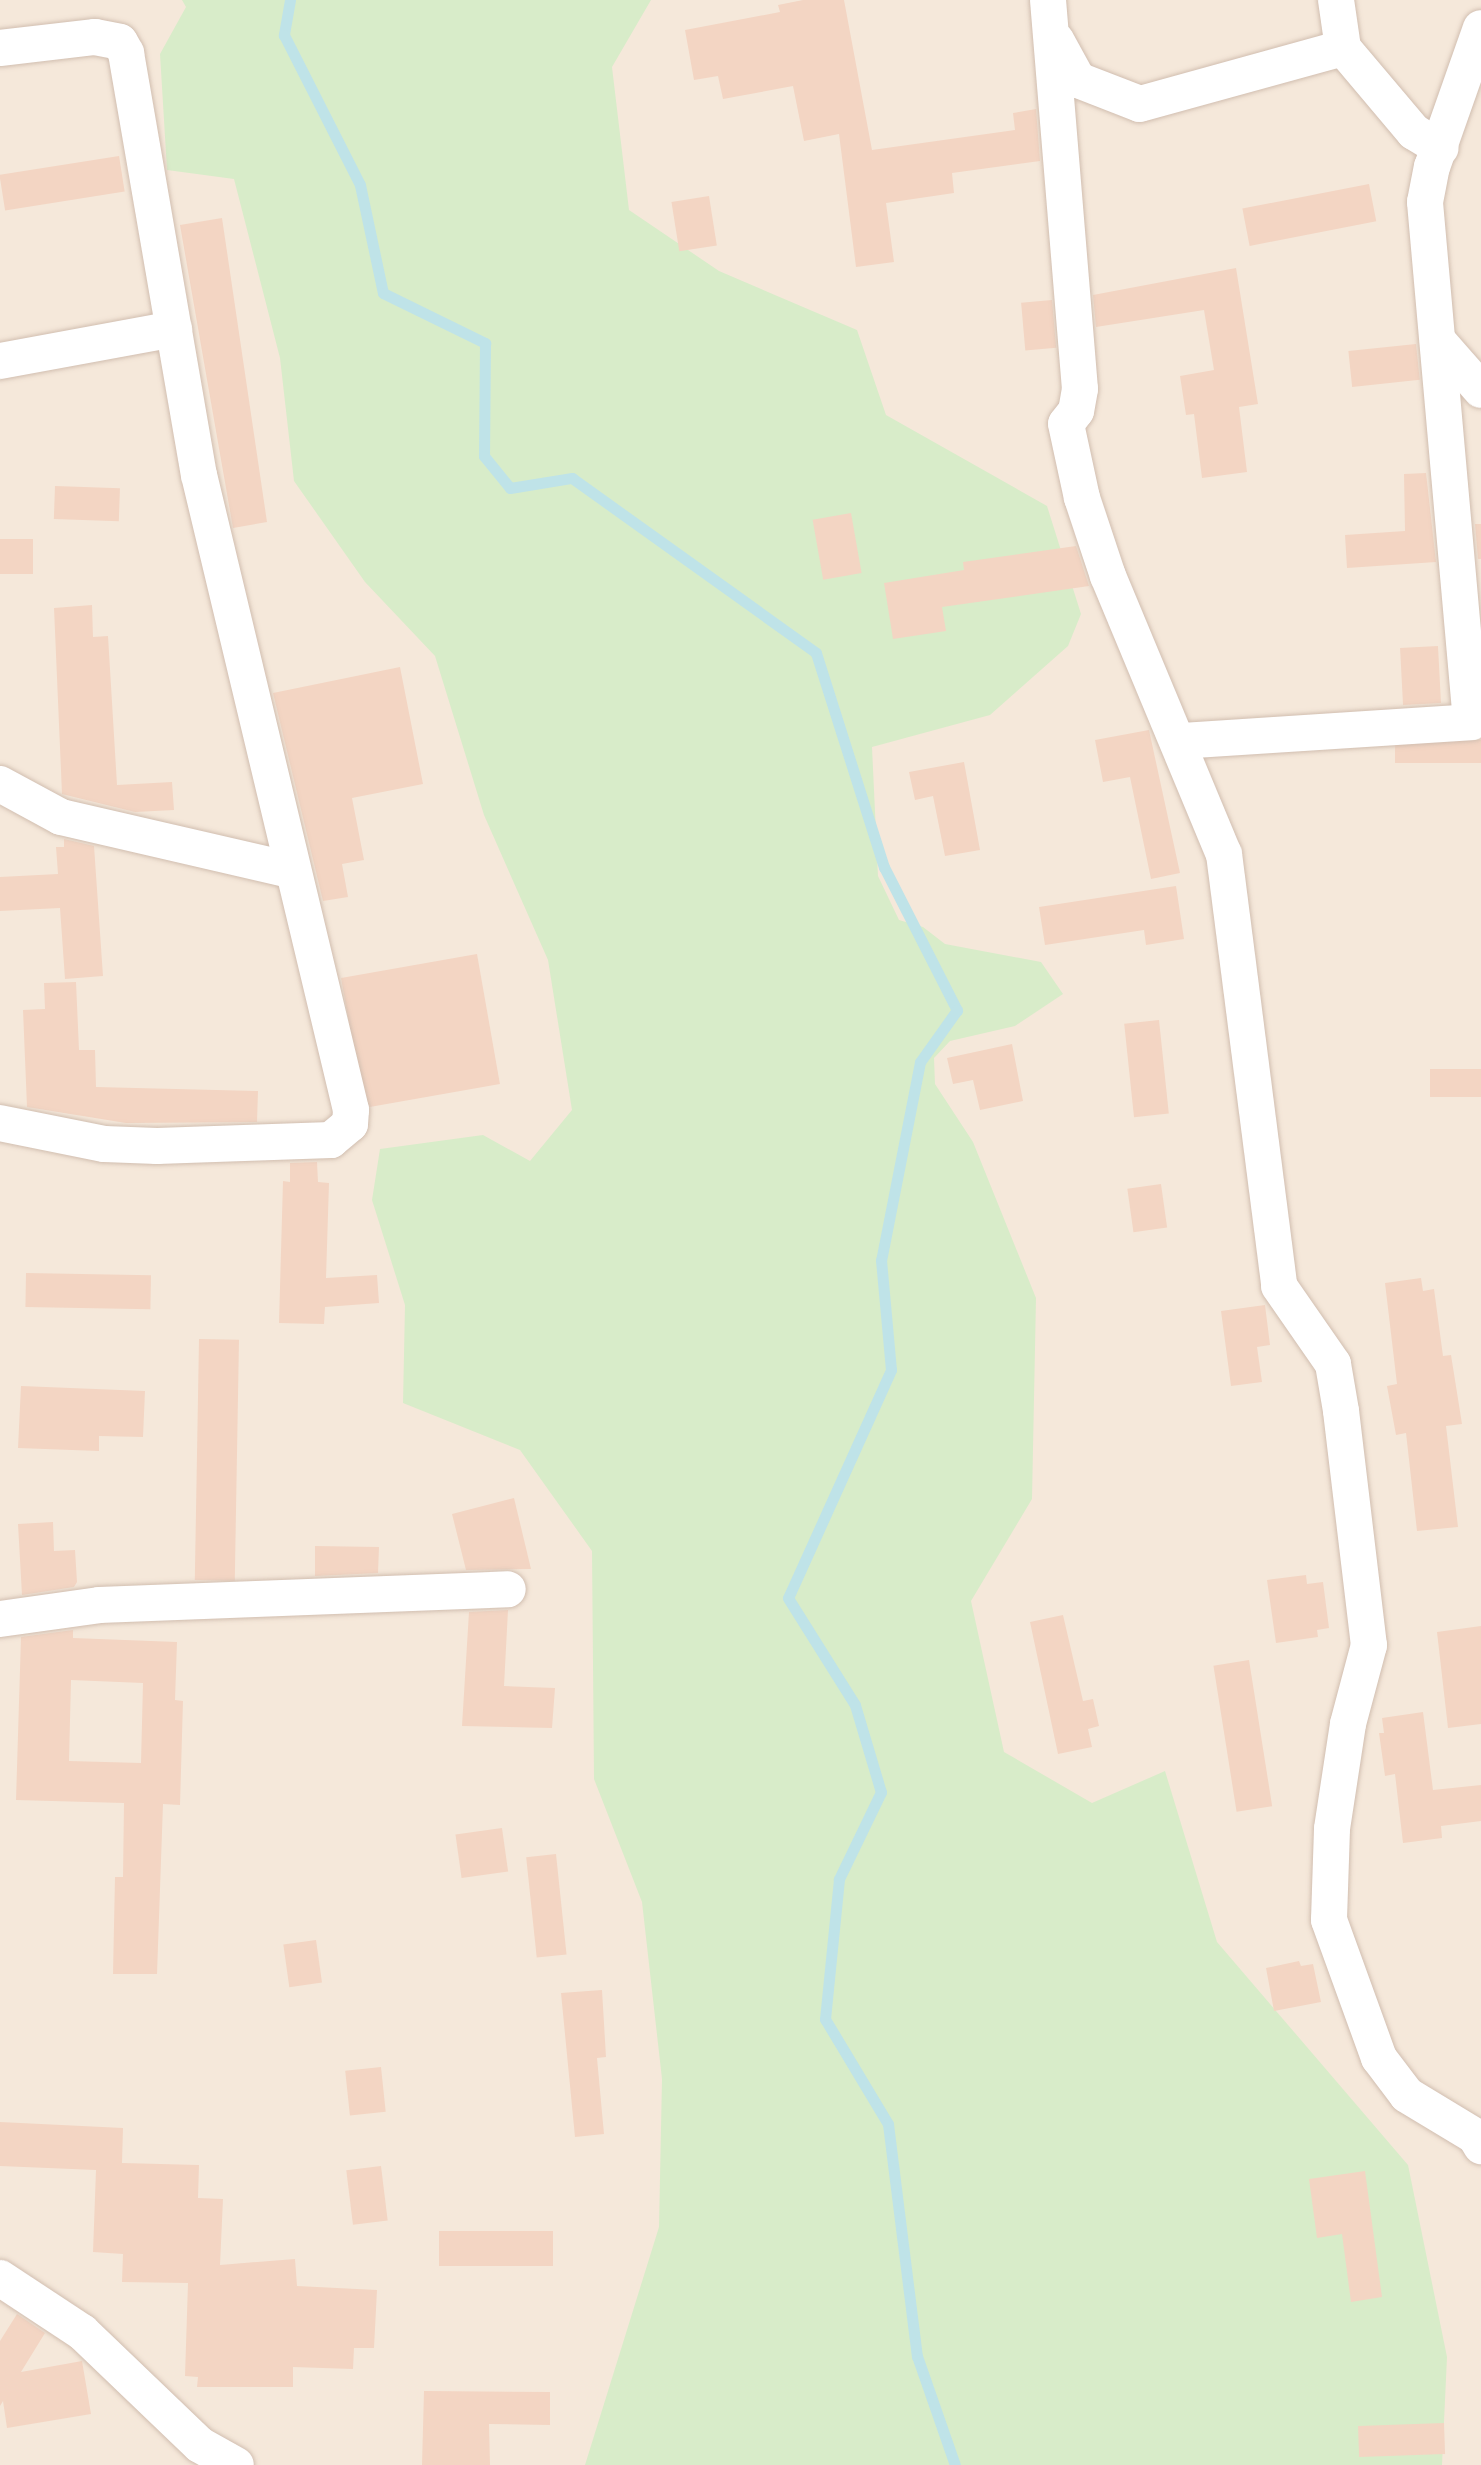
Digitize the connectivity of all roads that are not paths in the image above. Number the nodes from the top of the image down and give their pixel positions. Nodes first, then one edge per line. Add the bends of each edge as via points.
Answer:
1 (1336, 0) edge
2 (1050, 16) edge
3 (1481, 28) edge
4 (0, 48) edge
5 (1343, 48) junction
6 (1441, 148) junction
7 (174, 329) junction
8 (1438, 341) junction
9 (0, 361) edge
10 (1481, 390) edge
11 (1476, 722) edge
12 (1181, 741) junction
13 (0, 784) edge
14 (291, 870) junction
15 (0, 1123) edge
16 (508, 1589) dead end
17 (0, 1619) edge
18 (1481, 2146) edge
19 (0, 2278) edge
20 (236, 2465) edge

1 - 5 street
2 - 5 street via 1078,80 1140,104
2 - 12 street via 1080,389 1076,411 1066,424 1082,498 1108,576
3 - 6 street
4 - 7 street via 95,37 120,42
5 - 6 street via 1414,132
6 - 8 street via 1425,202
7 - 9 street
7 - 14 street via 199,475
8 - 10 street
8 - 11 street
11 - 12 street
12 - 18 street via 1224,854 1279,1286 1333,1364 1341,1411 1369,1645 1348,1724 1332,1829 1329,1920 1379,2058 1407,2095 1475,2136
13 - 14 street via 61,817
14 - 15 street via 351,1110 342,1134 331,1140 157,1146 104,1144
16 - 17 street via 99,1605
19 - 20 street via 82,2332 200,2445

